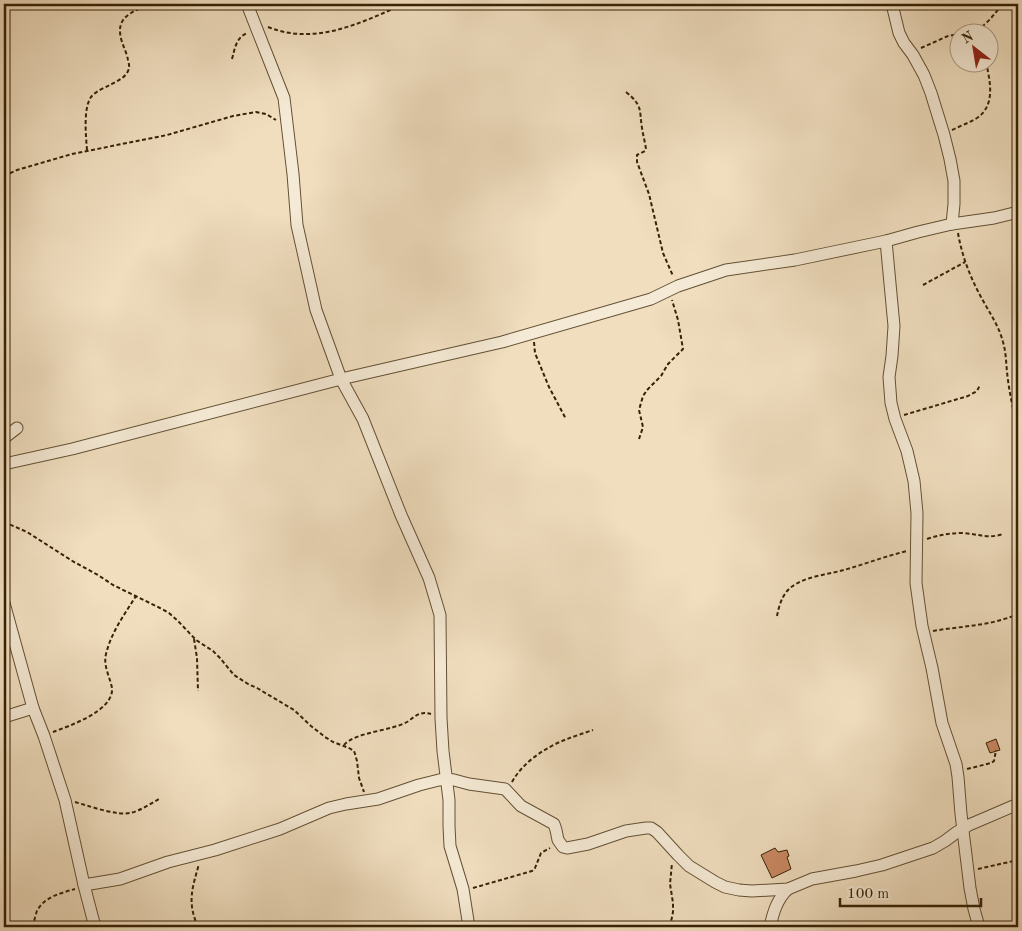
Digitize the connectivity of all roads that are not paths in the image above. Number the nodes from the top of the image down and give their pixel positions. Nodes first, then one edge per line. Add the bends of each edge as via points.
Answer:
1 (247, 4) edge
2 (892, 4) edge
3 (1018, 212) edge
4 (954, 224) junction
5 (886, 241) junction
6 (341, 379) junction
7 (17, 428) dead end
8 (4, 438) edge
9 (4, 464) edge
10 (4, 603) edge
11 (33, 708) junction
12 (4, 717) edge
13 (446, 779) junction
14 (1018, 804) edge
15 (963, 828) junction
16 (84, 885) junction
17 (788, 889) junction
18 (94, 927) edge
19 (469, 927) edge
20 (770, 927) edge
21 (979, 927) edge

1 - 6 street via 284,98 297,225 316,310
2 - 4 street via 899,32 924,75 944,135 954,181
3 - 4 street
4 - 5 street
5 - 6 street via 726,270 638,303 476,348
5 - 15 street via 894,326 889,377 891,403 914,481 916,583 923,633 942,722 957,771
6 - 9 street
6 - 13 street via 363,419 429,578 440,615 441,718
7 - 8 street
10 - 11 street
11 - 12 street
11 - 16 street via 65,800
13 - 16 street via 330,808 280,829 120,879
13 - 17 street via 507,790 521,806 554,824 558,840 566,848 626,831 651,828 689,866 725,887 752,891
13 - 19 street via 450,846 463,889
14 - 15 street
15 - 17 street via 918,854
15 - 21 street
16 - 18 street
17 - 20 street via 776,906

